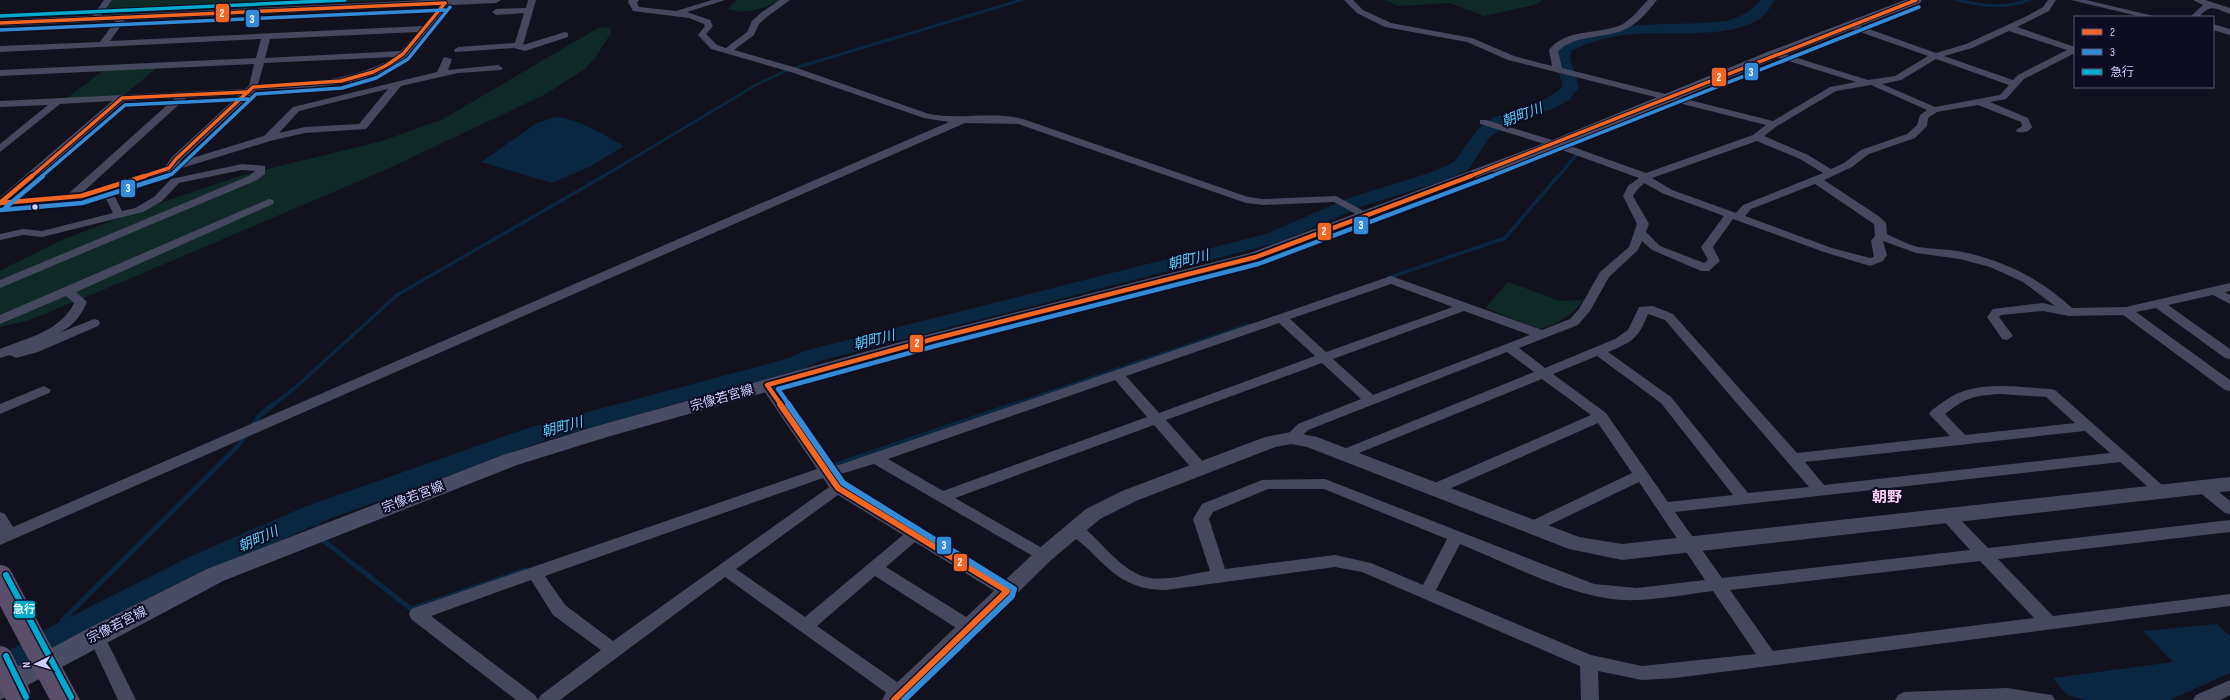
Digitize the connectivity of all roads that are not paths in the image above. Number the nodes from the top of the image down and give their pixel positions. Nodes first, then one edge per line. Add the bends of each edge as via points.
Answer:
1 (108, 0) edge
2 (496, 0) edge
3 (532, 0) edge
4 (635, 0) edge
5 (722, 0) edge
6 (786, 0) edge
7 (1348, 0) edge
8 (1653, 0) edge
9 (1916, 0) edge
10 (2052, 0) edge
11 (2075, 0) edge
12 (2197, 0) edge
13 (446, 1) edge
14 (705, 2) edge
15 (390, 3) edge
16 (2211, 6) junction
17 (529, 10) junction
18 (2230, 11) edge
19 (496, 12) dead end
20 (671, 14) junction
21 (2145, 16) edge
22 (2195, 16) edge
23 (123, 17) junction
24 (94, 19) junction
25 (0, 23) edge
26 (1849, 25) junction
27 (2007, 27) junction
28 (2214, 27) edge
29 (423, 29) junction
30 (2230, 32) edge
31 (266, 36) junction
32 (565, 36) dead end
33 (103, 44) junction
34 (519, 45) junction
35 (0, 49) edge
36 (458, 50) dead end
37 (728, 50) junction
38 (2074, 50) edge
39 (2074, 50) edge
40 (403, 54) junction
41 (1775, 54) junction
42 (1935, 56) junction
43 (446, 59) dead end
44 (259, 61) junction
45 (498, 68) dead end
46 (1558, 70) junction
47 (0, 73) edge
48 (440, 74) junction
49 (1870, 83) junction
50 (2014, 84) junction
51 (397, 85) junction
52 (251, 89) junction
53 (184, 95) junction
54 (1668, 97) junction
55 (122, 98) junction
56 (58, 102) junction
57 (1980, 102) junction
58 (0, 104) edge
59 (1934, 110) junction
60 (964, 120) junction
61 (1483, 122) dead end
62 (1774, 124) junction
63 (2021, 130) dead end
64 (1757, 137) junction
65 (268, 138) junction
66 (1555, 144) junction
67 (0, 149) edge
68 (169, 168) junction
69 (1829, 172) junction
70 (1646, 177) junction
71 (1816, 180) junction
72 (175, 181) junction
73 (71, 197) junction
74 (111, 199) dead end
75 (269, 202) dead end
76 (0, 203) edge
77 (119, 215) junction
78 (1367, 216) junction
79 (1735, 216) junction
80 (1640, 233) junction
81 (1881, 236) junction
82 (0, 237) edge
83 (0, 284) edge
84 (2230, 287) edge
85 (67, 291) junction
86 (2216, 291) junction
87 (2230, 300) edge
88 (2159, 304) junction
89 (1466, 306) junction
90 (2126, 311) junction
91 (2069, 312) junction
92 (1282, 319) junction
93 (0, 320) edge
94 (94, 323) dead end
95 (1543, 335) junction
96 (2007, 336) dead end
97 (1510, 348) junction
98 (1598, 351) junction
99 (0, 354) edge
100 (2230, 354) edge
101 (0, 358) edge
102 (1324, 358) junction
103 (1543, 373) junction
104 (1118, 374) junction
105 (767, 385) junction
106 (2230, 387) edge
107 (44, 390) dead end
108 (1371, 401) junction
109 (0, 409) edge
110 (1601, 416) junction
111 (1157, 419) junction
112 (2088, 426) junction
113 (1291, 438) junction
114 (1962, 440) junction
115 (1344, 454) junction
116 (2123, 457) junction
117 (875, 458) junction
118 (1794, 458) junction
119 (1200, 468) junction
120 (827, 472) junction
121 (1640, 475) junction
122 (2230, 484) edge
123 (2203, 487) junction
124 (838, 488) junction
125 (1435, 489) junction
126 (1821, 490) junction
127 (2163, 492) junction
128 (942, 497) junction
129 (1744, 498) junction
130 (1664, 508) junction
131 (2230, 509) edge
132 (1947, 516) junction
133 (0, 518) edge
134 (2230, 526) edge
135 (1532, 527) junction
136 (1074, 528) junction
137 (914, 534) junction
138 (1456, 536) junction
139 (5, 537) edge
140 (1690, 546) junction
141 (1984, 555) junction
142 (1042, 556) junction
143 (874, 567) junction
144 (726, 570) junction
145 (534, 573) junction
146 (1219, 575) junction
147 (0, 578) edge
148 (1718, 586) junction
149 (1007, 591) junction
150 (1427, 593) junction
151 (2227, 604) edge
152 (2049, 623) junction
153 (805, 626) junction
154 (970, 628) junction
155 (96, 636) junction
156 (613, 650) junction
157 (1768, 658) junction
158 (0, 659) edge
159 (1589, 662) junction
160 (2230, 687) edge
161 (12, 694) edge
162 (898, 697) edge
163 (65, 700) edge
164 (127, 700) edge
165 (529, 700) edge
166 (546, 700) edge
167 (1590, 700) edge
168 (1904, 700) edge
169 (2046, 700) edge
170 (2202, 700) edge

1 - 24 street
2 - 13 street
3 - 17 street
4 - 20 street via 632,2 636,9
5 - 14 street
6 - 37 street via 765,14 755,23 751,33
7 - 46 street via 1366,16 1377,21 1468,40 1490,47 1495,53
8 - 46 street via 1624,26 1560,43 1553,50
9 - 26 main road, 宗像若宮線
10 - 27 street via 2046,9 2036,15
11 - 21 street via 2111,12
12 - 16 street
13 - 15 street
13 - 29 street
14 - 20 street
15 - 23 street
16 - 18 street
16 - 22 street via 2203,7
17 - 19 street
17 - 34 street
20 - 37 street via 699,17 707,22 709,26 702,35 714,47
23 - 24 street
23 - 33 street
24 - 25 street
26 - 41 main road, 宗像若宮線
26 - 42 street
27 - 38 street
27 - 42 street via 1969,46
28 - 30 street
29 - 31 street
29 - 40 street
31 - 33 street
31 - 44 street
32 - 34 street via 525,48 518,48
33 - 35 street
34 - 36 street
37 - 60 street via 927,116
39 - 50 street via 2021,77
40 - 44 street
40 - 52 street via 373,72 341,81
41 - 49 street
41 - 54 main road, 宗像若宮線
42 - 49 street via 1898,78
42 - 50 street
43 - 48 street
44 - 47 street
44 - 52 street
45 - 48 street via 458,70
46 - 54 street
48 - 51 street
49 - 59 street
49 - 62 street via 1833,89
50 - 57 street via 2011,92 2003,97
51 - 65 street via 296,109
51 - 65 street via 362,127 305,130
52 - 53 street
52 - 68 street
53 - 55 street
53 - 73 street
54 - 62 street
54 - 66 main road, 宗像若宮線
55 - 56 street
55 - 76 street
56 - 58 street
56 - 67 street
57 - 59 street
57 - 63 street via 2025,120 2027,127
59 - 69 street via 1923,117 1922,126 1911,136 1865,152 1848,165
60 - 78 street via 1020,121 1246,200 1336,200
60 - 139 street
61 - 66 street
62 - 64 street
64 - 69 street via 1804,157
64 - 70 street
65 - 68 street
66 - 70 street
66 - 78 main road, 宗像若宮線
68 - 72 street via 177,177
68 - 73 street
69 - 71 street
70 - 79 street via 1648,181 1668,192
70 - 80 street via 1632,188 1628,196 1643,224
71 - 79 street via 1747,207
71 - 81 street via 1876,219 1880,223
72 - 77 street via 149,206
72 - 83 street via 242,167 261,168 260,174 253,178
73 - 76 street
74 - 77 street
75 - 85 street
77 - 82 street via 42,234 23,232
78 - 105 main road, 宗像若宮線 via 1256,257
79 - 80 street via 1707,247 1714,261 1705,268 1656,248
79 - 81 street via 1828,250 1870,262 1882,255 1878,240
80 - 95 street via 1634,248 1604,275 1574,322
81 - 91 street via 1912,249 1944,252 2006,268 2042,290
84 - 86 street
85 - 93 street
85 - 99 street via 81,302 71,318 58,328
86 - 87 street
86 - 88 street
88 - 90 street
88 - 100 street
89 - 92 street via 1391,280
89 - 95 street
89 - 102 street
90 - 91 street
90 - 106 street
91 - 96 street via 2043,307 1998,312 1993,317
92 - 102 street
92 - 104 street
94 - 101 street via 33,349
95 - 97 street
97 - 103 street
97 - 108 street
98 - 103 street
98 - 118 street via 1620,342 1634,332 1643,310 1653,310 1669,317
98 - 129 street via 1666,400
102 - 108 street
102 - 111 street
103 - 110 street
103 - 115 street
104 - 111 street
104 - 117 street
105 - 120 street
105 - 155 main road, 宗像若宮線 via 600,432 480,471 215,575
107 - 109 street
108 - 113 street via 1303,427
110 - 121 street
110 - 125 street
111 - 119 street
111 - 128 street
112 - 114 street
112 - 114 street via 2050,393 2000,390 1973,392 1958,397 1936,414
112 - 116 street
113 - 115 street
113 - 119 street via 1258,445
114 - 118 street
115 - 125 street
116 - 126 street
116 - 127 street
117 - 120 street
117 - 128 street
118 - 126 street
119 - 136 street via 1129,496 1093,514
120 - 124 street
120 - 145 street
121 - 130 street
121 - 135 street
122 - 123 street
123 - 127 street
123 - 131 street
124 - 137 street
124 - 144 street
125 - 135 street
126 - 129 street
127 - 132 street
128 - 142 street
129 - 130 street
130 - 140 street
132 - 140 street
132 - 141 street
133 - 139 street
134 - 141 street
135 - 140 street via 1576,544 1615,551
136 - 142 street
136 - 146 street via 1134,580 1166,584
137 - 143 street
137 - 149 street
138 - 146 street via 1325,484 1267,484 1207,508 1201,519
138 - 148 street via 1594,590 1637,594
138 - 150 street
140 - 148 street
141 - 148 street
141 - 152 street
142 - 149 street
143 - 153 street
143 - 154 street
144 - 153 street
144 - 156 street
145 - 156 street via 559,610
145 - 165 street via 417,614
146 - 150 street via 1336,561 1365,568
147 - 163 highway, bridge
148 - 157 street
149 - 154 street
150 - 159 street
151 - 152 street
152 - 157 street
153 - 162 street
154 - 162 street
155 - 161 main road, 宗像若宮線
155 - 164 street
156 - 166 street
157 - 159 street via 1642,673
158 - 161 highway, bridge
159 - 167 street
160 - 170 street
168 - 169 street via 2007,695

